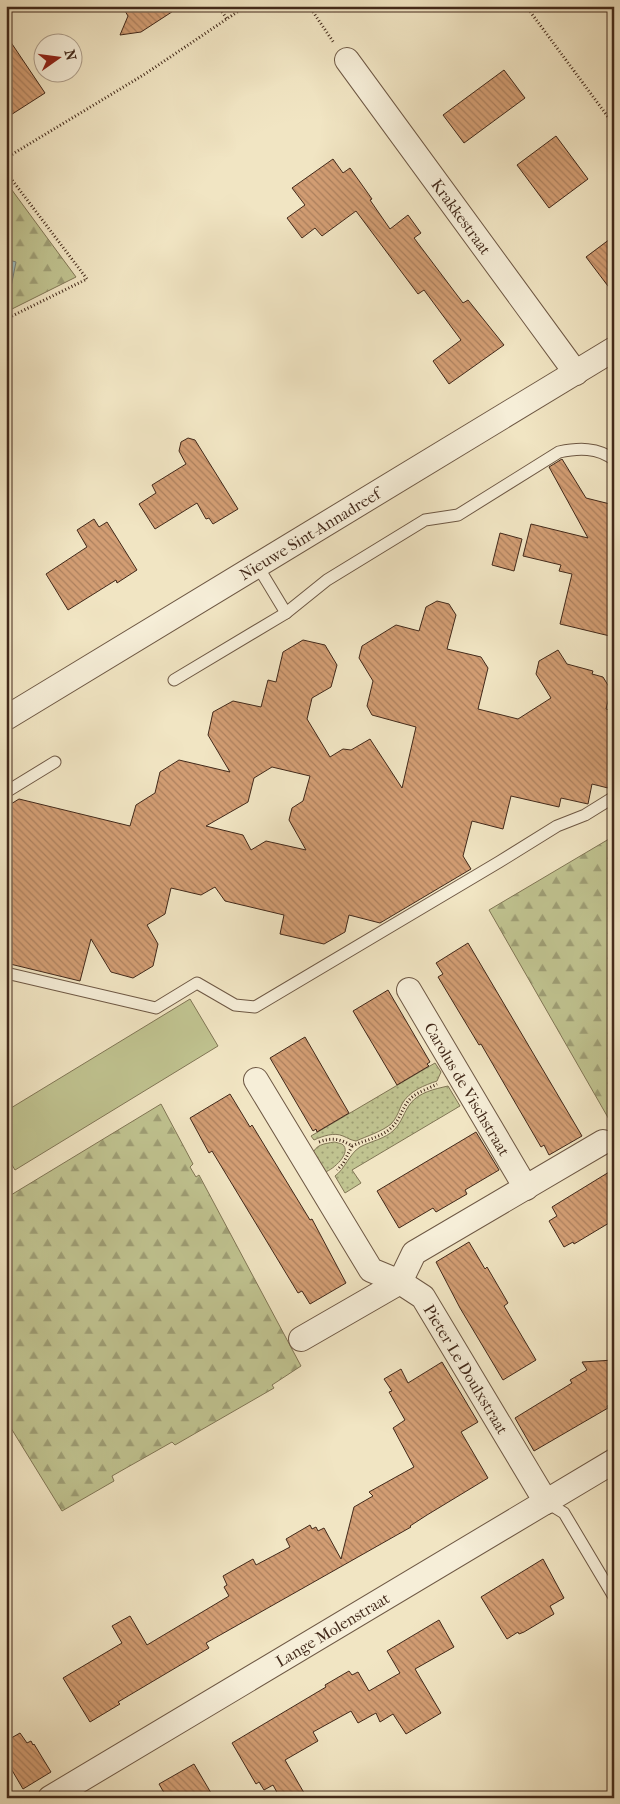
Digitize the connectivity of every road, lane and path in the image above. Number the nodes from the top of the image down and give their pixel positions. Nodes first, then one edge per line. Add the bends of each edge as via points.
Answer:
1 (218, 6) edge
2 (246, 6) edge
3 (309, 6) edge
4 (526, 6) edge
5 (227, 19) junction
6 (346, 60) joint
7 (614, 124) edge
8 (6, 158) edge
9 (6, 172) edge
10 (6, 319) edge
11 (614, 349) edge
12 (576, 373) junction
13 (614, 460) edge
14 (257, 566) junction
15 (286, 613) junction
16 (174, 680) dead end
17 (6, 718) edge
18 (56, 762) dead end
19 (6, 792) edge
20 (614, 796) edge
21 (6, 973) edge
22 (409, 990) dead end
23 (460, 1074) junction
24 (256, 1080) dead end
25 (603, 1142) dead end
26 (352, 1146) junction
27 (300, 1151) junction
28 (319, 1184) junction
29 (526, 1188) junction
30 (400, 1282) junction
31 (301, 1339) dead end
32 (614, 1461) edge
33 (546, 1502) junction
34 (614, 1597) edge
35 (50, 1798) edge

1 - 5 path
2 - 5 path
3 - 6 path
4 - 7 path
5 - 8 path via 145,74
6 - 12 street, Krakkestraat
9 - 10 path via 87,279
11 - 12 street, Nieuwe Sint-Annadreef
12 - 14 street, Nieuwe Sint-Annadreef
13 - 15 lane via 593,450 559,452 458,515 425,520 327,580
14 - 15 lane
14 - 17 street, Nieuwe Sint-Annadreef
15 - 16 lane
18 - 19 lane
20 - 21 lane via 585,815 557,826 255,1007 235,1005 197,983 156,1008
22 - 23 street, Carolus de Vischstraat
23 - 26 path via 410,1099 396,1124 380,1136
23 - 29 street, Carolus de Vischstraat
24 - 27 street, Pieter Le Doulxstraat
25 - 29 street
26 - 27 path via 332,1138
26 - 28 path via 338,1169
27 - 28 street, Pieter Le Doulxstraat
28 - 30 street, Pieter Le Doulxstraat via 371,1270
29 - 30 street via 414,1253
30 - 31 street
30 - 33 street, Pieter Le Doulxstraat via 423,1297
32 - 33 street, Lange Molenstraat
33 - 34 lane via 564,1513
33 - 35 street, Lange Molenstraat

